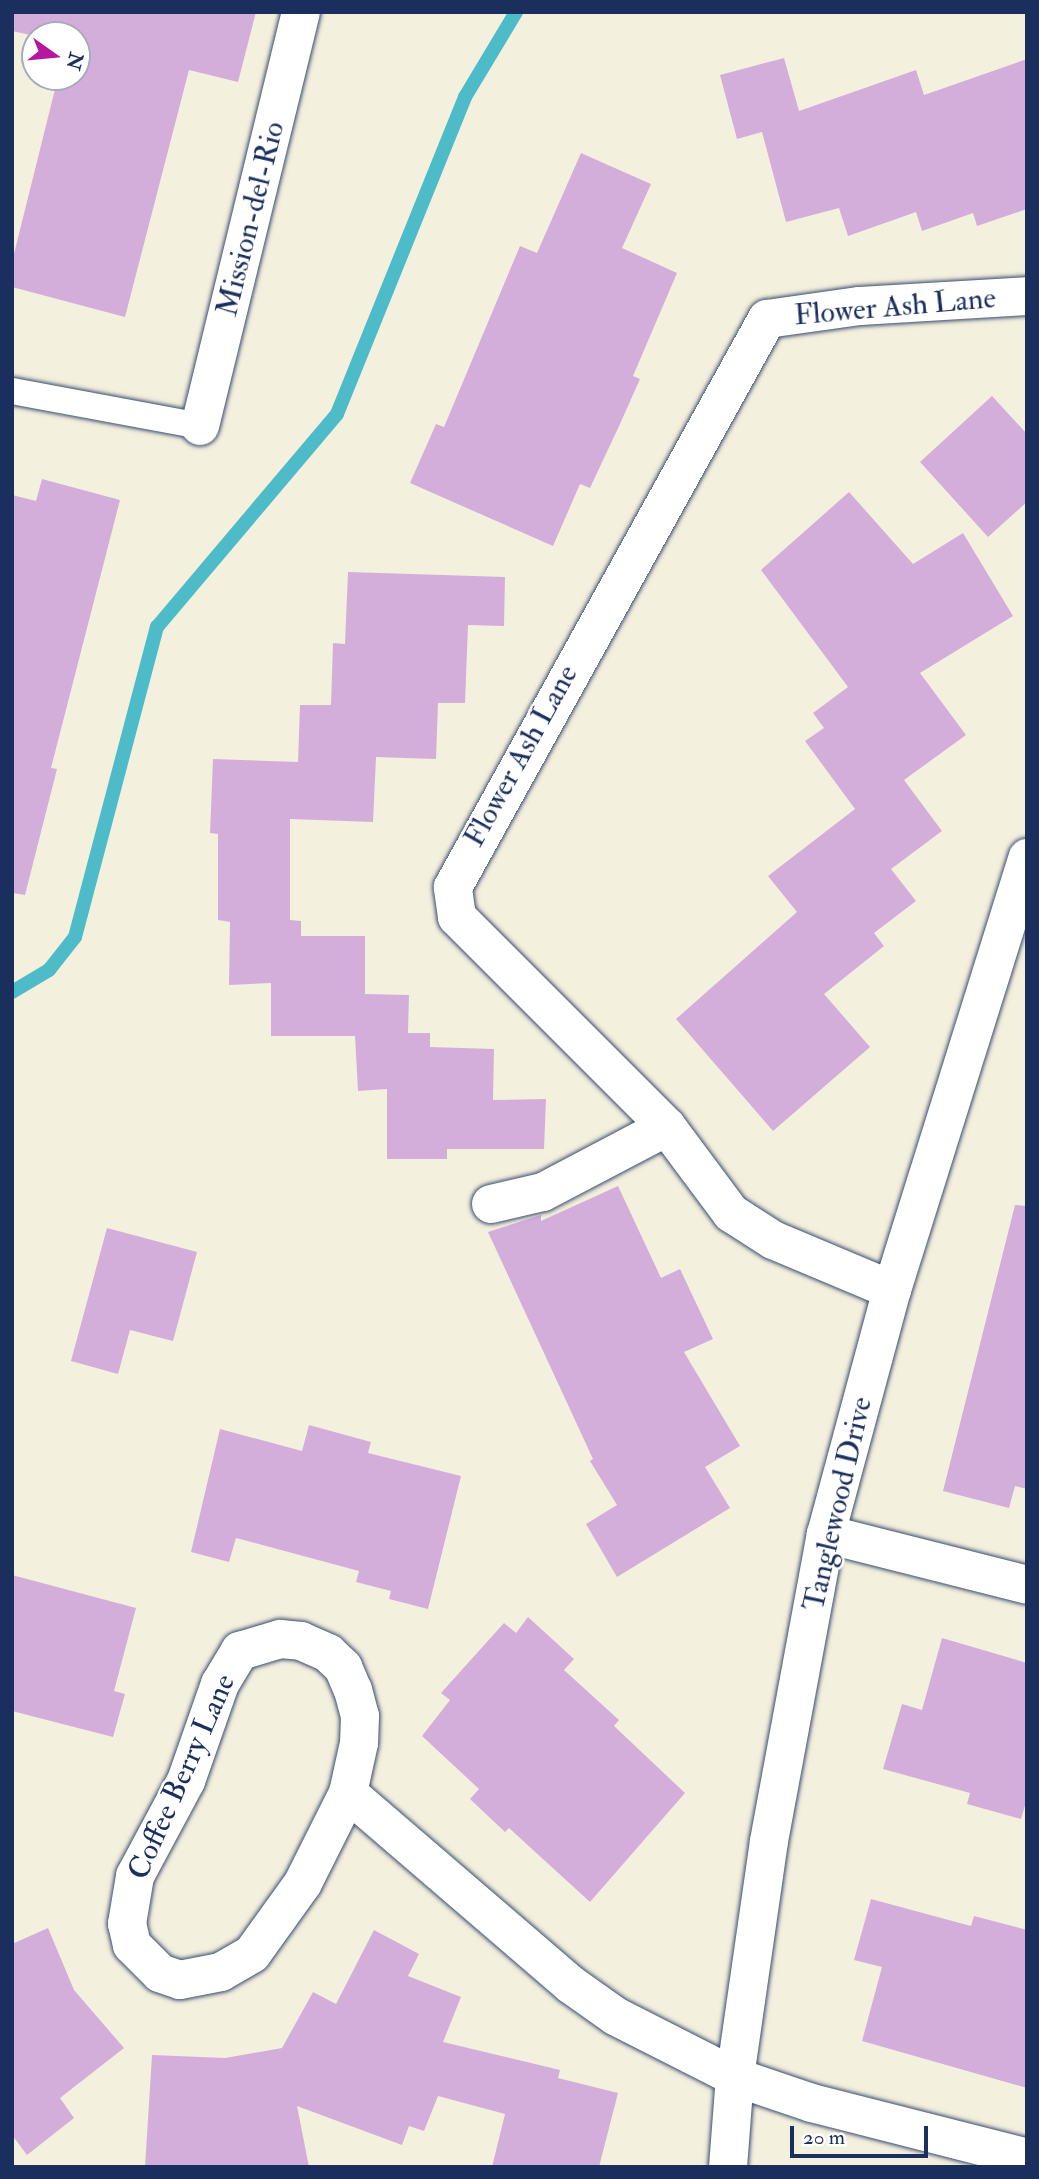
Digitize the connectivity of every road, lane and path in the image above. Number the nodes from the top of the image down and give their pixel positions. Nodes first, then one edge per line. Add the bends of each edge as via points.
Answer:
1 (301, 12) edge
2 (1027, 296) edge
3 (12, 391) edge
4 (200, 426) joint
5 (1027, 858) edge
6 (667, 1127) junction
7 (491, 1204) dead end
8 (892, 1290) junction
9 (826, 1534) junction
10 (1027, 1585) edge
11 (348, 1793) junction
12 (735, 2077) junction
13 (1027, 2158) edge
14 (728, 2167) edge

1 - 4 street, Mission-del-Rio
2 - 6 street, Flower Ash Lane via 860,306 766,319 456,875 452,903 457,917
3 - 4 lane
5 - 8 street, Tanglewood Drive
6 - 7 street via 543,1192
6 - 8 street, Flower Ash Lane via 717,1197 751,1228 845,1274
8 - 9 street, Tanglewood Drive
9 - 10 street
9 - 12 street, Tanglewood Drive via 769,1841
11 - 11 street, Coffee Berry Lane via 360,1716 343,1667 328,1653 302,1641 260,1642 240,1651 220,1684 186,1781 135,1876 127,1924 132,1945 160,1973 180,1980 221,1972 252,1954 303,1883
11 - 12 street via 570,1984 615,2016
12 - 13 street via 812,2103
12 - 14 street, Tanglewood Drive

